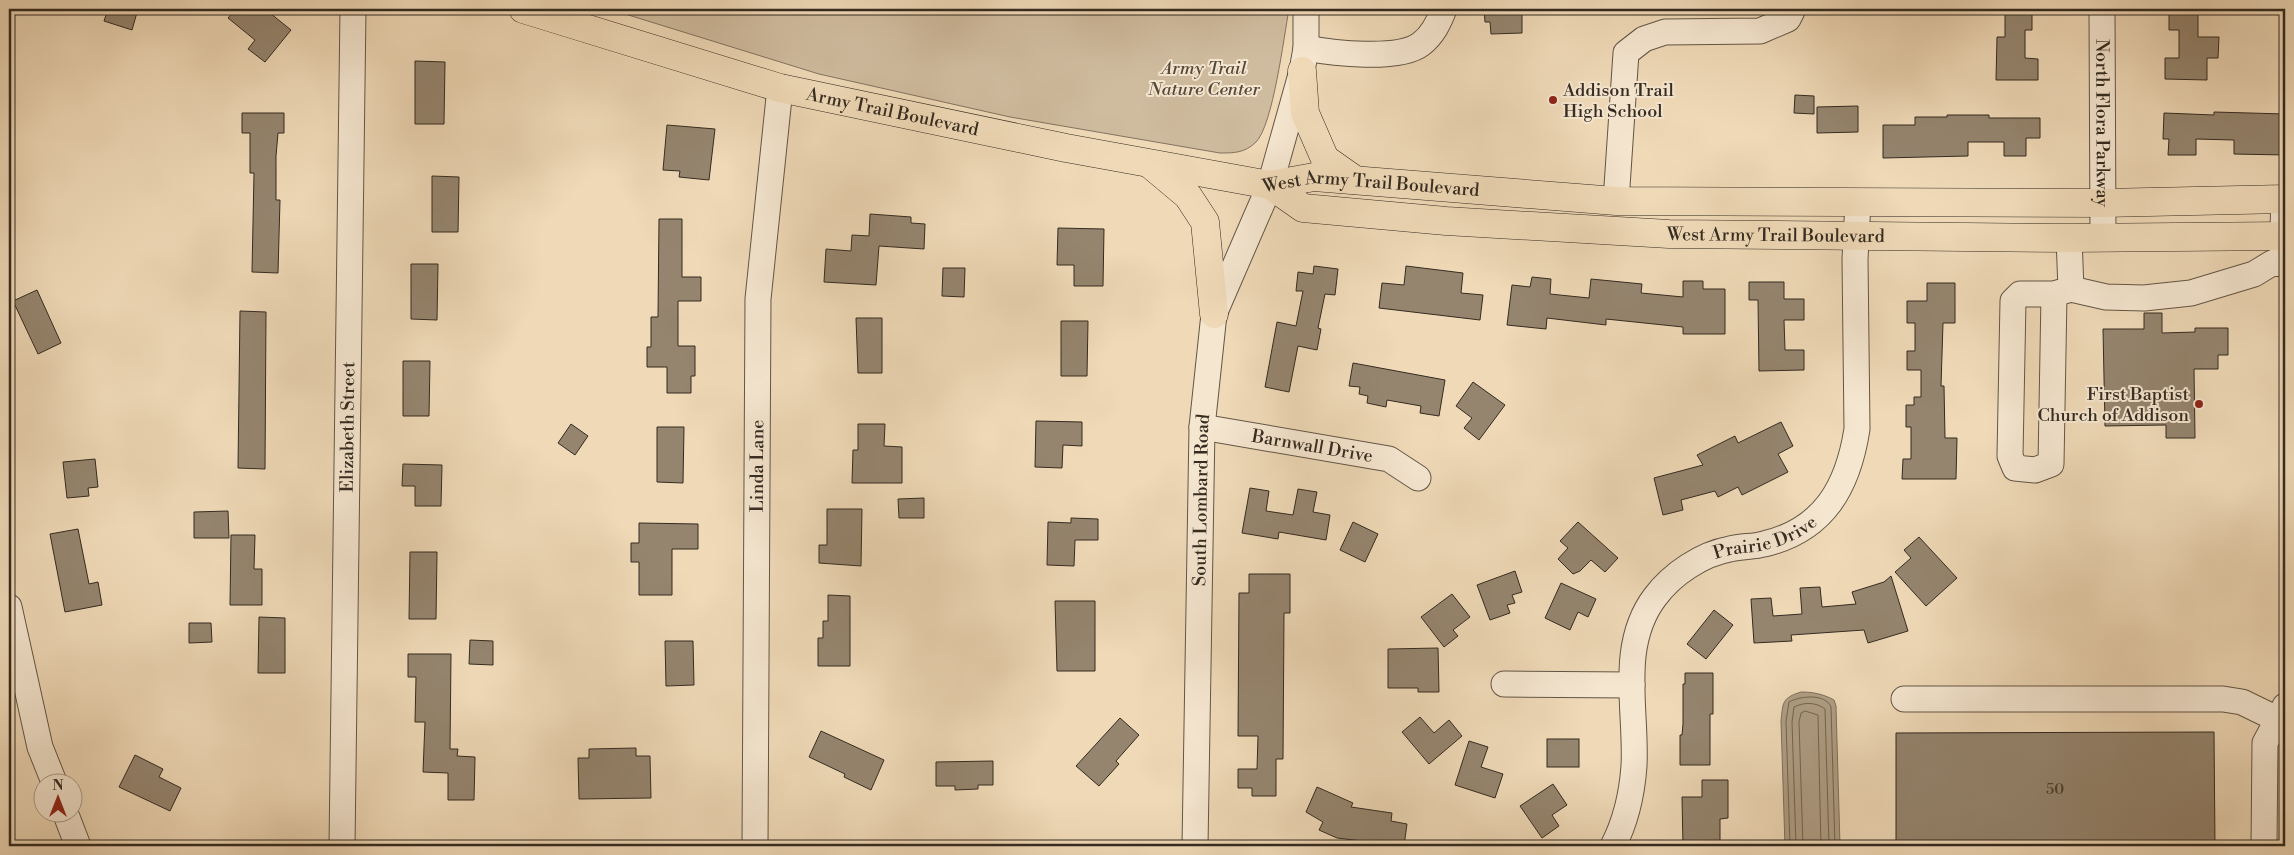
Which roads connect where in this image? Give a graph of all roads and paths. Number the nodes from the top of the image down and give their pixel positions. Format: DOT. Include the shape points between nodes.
graph roads {
  1 [pos="354,9"];
  2 [pos="523,9"];
  3 [pos="1306,9"];
  4 [pos="1444,9"];
  5 [pos="1793,9"];
  6 [pos="2102,9"];
  7 [pos="1304,59"];
  8 [pos="780,88"];
  9 [pos="1150,164"];
  10 [pos="1356,180"];
  11 [pos="1270,185"];
  12 [pos="2284,199"];
  13 [pos="1616,201"];
  14 [pos="1858,202"];
  15 [pos="2103,203"];
  16 [pos="1612,230"];
  17 [pos="2284,236"];
  18 [pos="1856,237"];
  19 [pos="2070,238"];
  20 [pos="2103,238"];
  21 [pos="2284,264"];
  22 [pos="2062,292"];
  23 [pos="1214,314"];
  24 [pos="1202,427"];
  25 [pos="1418,478"];
  26 [pos="9,607"];
  27 [pos="1504,684"];
  28 [pos="1632,685"];
  29 [pos="1904,699"];
  30 [pos="2282,713"];
  31 [pos="50,772"];
  32 [pos="2274,775"];
  33 [pos="2274,811"];
  34 [pos="69,822"];
  35 [pos="1195,836"];
  36 [pos="78,846"];
  37 [pos="342,846"];
  38 [pos="756,846"];
  39 [pos="1613,846"];
  40 [pos="2264,846"];
  1 -- 37 [label="street, Elizabeth Street"];
  2 -- 8 [label="main road, Army Trail Boulevard"];
  3 -- 7 [label="street, South Lombard Road"];
  4 -- 7 [label="street" via="1435,29 1420,45 1396,53 1342,54"];
  5 -- 13 [label="street" via="1788,19 1760,31 1665,32 1644,39 1626,53"];
  6 -- 15 [label="street, North Flora Parkway"];
  7 -- 10 [label="main road" via="1305,113 1325,159"];
  7 -- 11 [label="street, South Lombard Road"];
  8 -- 9 [label="main road, Army Trail Boulevard"];
  8 -- 38 [label="street, Linda Lane" via="758,299"];
  9 -- 11 [label="main road, Army Trail Boulevard"];
  9 -- 23 [label="main road" via="1188,196 1206,222"];
  10 -- 11 [label="main road, West Army Trail Boulevard" via="1314,177"];
  10 -- 13 [label="main road, West Army Trail Boulevard"];
  11 -- 16 [label="main road, West Army Trail Boulevard" via="1303,208 1464,222"];
  11 -- 23 [label="street, South Lombard Road"];
  12 -- 15 [label="main road, West Army Trail Boulevard"];
  12 -- 17 [label="street"];
  13 -- 14 [label="main road, West Army Trail Boulevard"];
  13 -- 16 [label="main road"];
  14 -- 15 [label="main road, West Army Trail Boulevard"];
  14 -- 18 [label="street, Prairie Drive"];
  15 -- 20 [label="street, North Flora Parkway"];
  16 -- 18 [label="main road, West Army Trail Boulevard"];
  17 -- 20 [label="main road, West Army Trail Boulevard"];
  17 -- 21 [label="street"];
  18 -- 19 [label="main road, West Army Trail Boulevard"];
  18 -- 28 [label="street, Prairie Drive" via="1857,430 1845,480 1827,508 1806,527 1763,545 1729,549 1707,556 1663,587 1640,622"];
  19 -- 20 [label="main road, West Army Trail Boulevard"];
  19 -- 22 [label="street"];
  21 -- 22 [label="street" via="2272,263 2254,274 2191,293 2144,298"];
  22 -- 22 [label="street" via="2051,464 2035,470 2016,468 2010,456 2014,301 2020,294"];
  23 -- 24 [label="street, South Lombard Road"];
  24 -- 25 [label="street, Barnwall Drive" via="1389,459"];
  24 -- 35 [label="street, South Lombard Road"];
  26 -- 31 [label="street" via="40,747"];
  27 -- 28 [label="street"];
  28 -- 39 [label="street, Prairie Drive" via="1634,766 1624,822"];
  29 -- 30 [label="street" via="2223,699"];
  30 -- 32 [label="street" via="2265,743"];
  32 -- 33 [label="street"];
  33 -- 40 [label="street"];
  34 -- 36 [label="street"];
}
